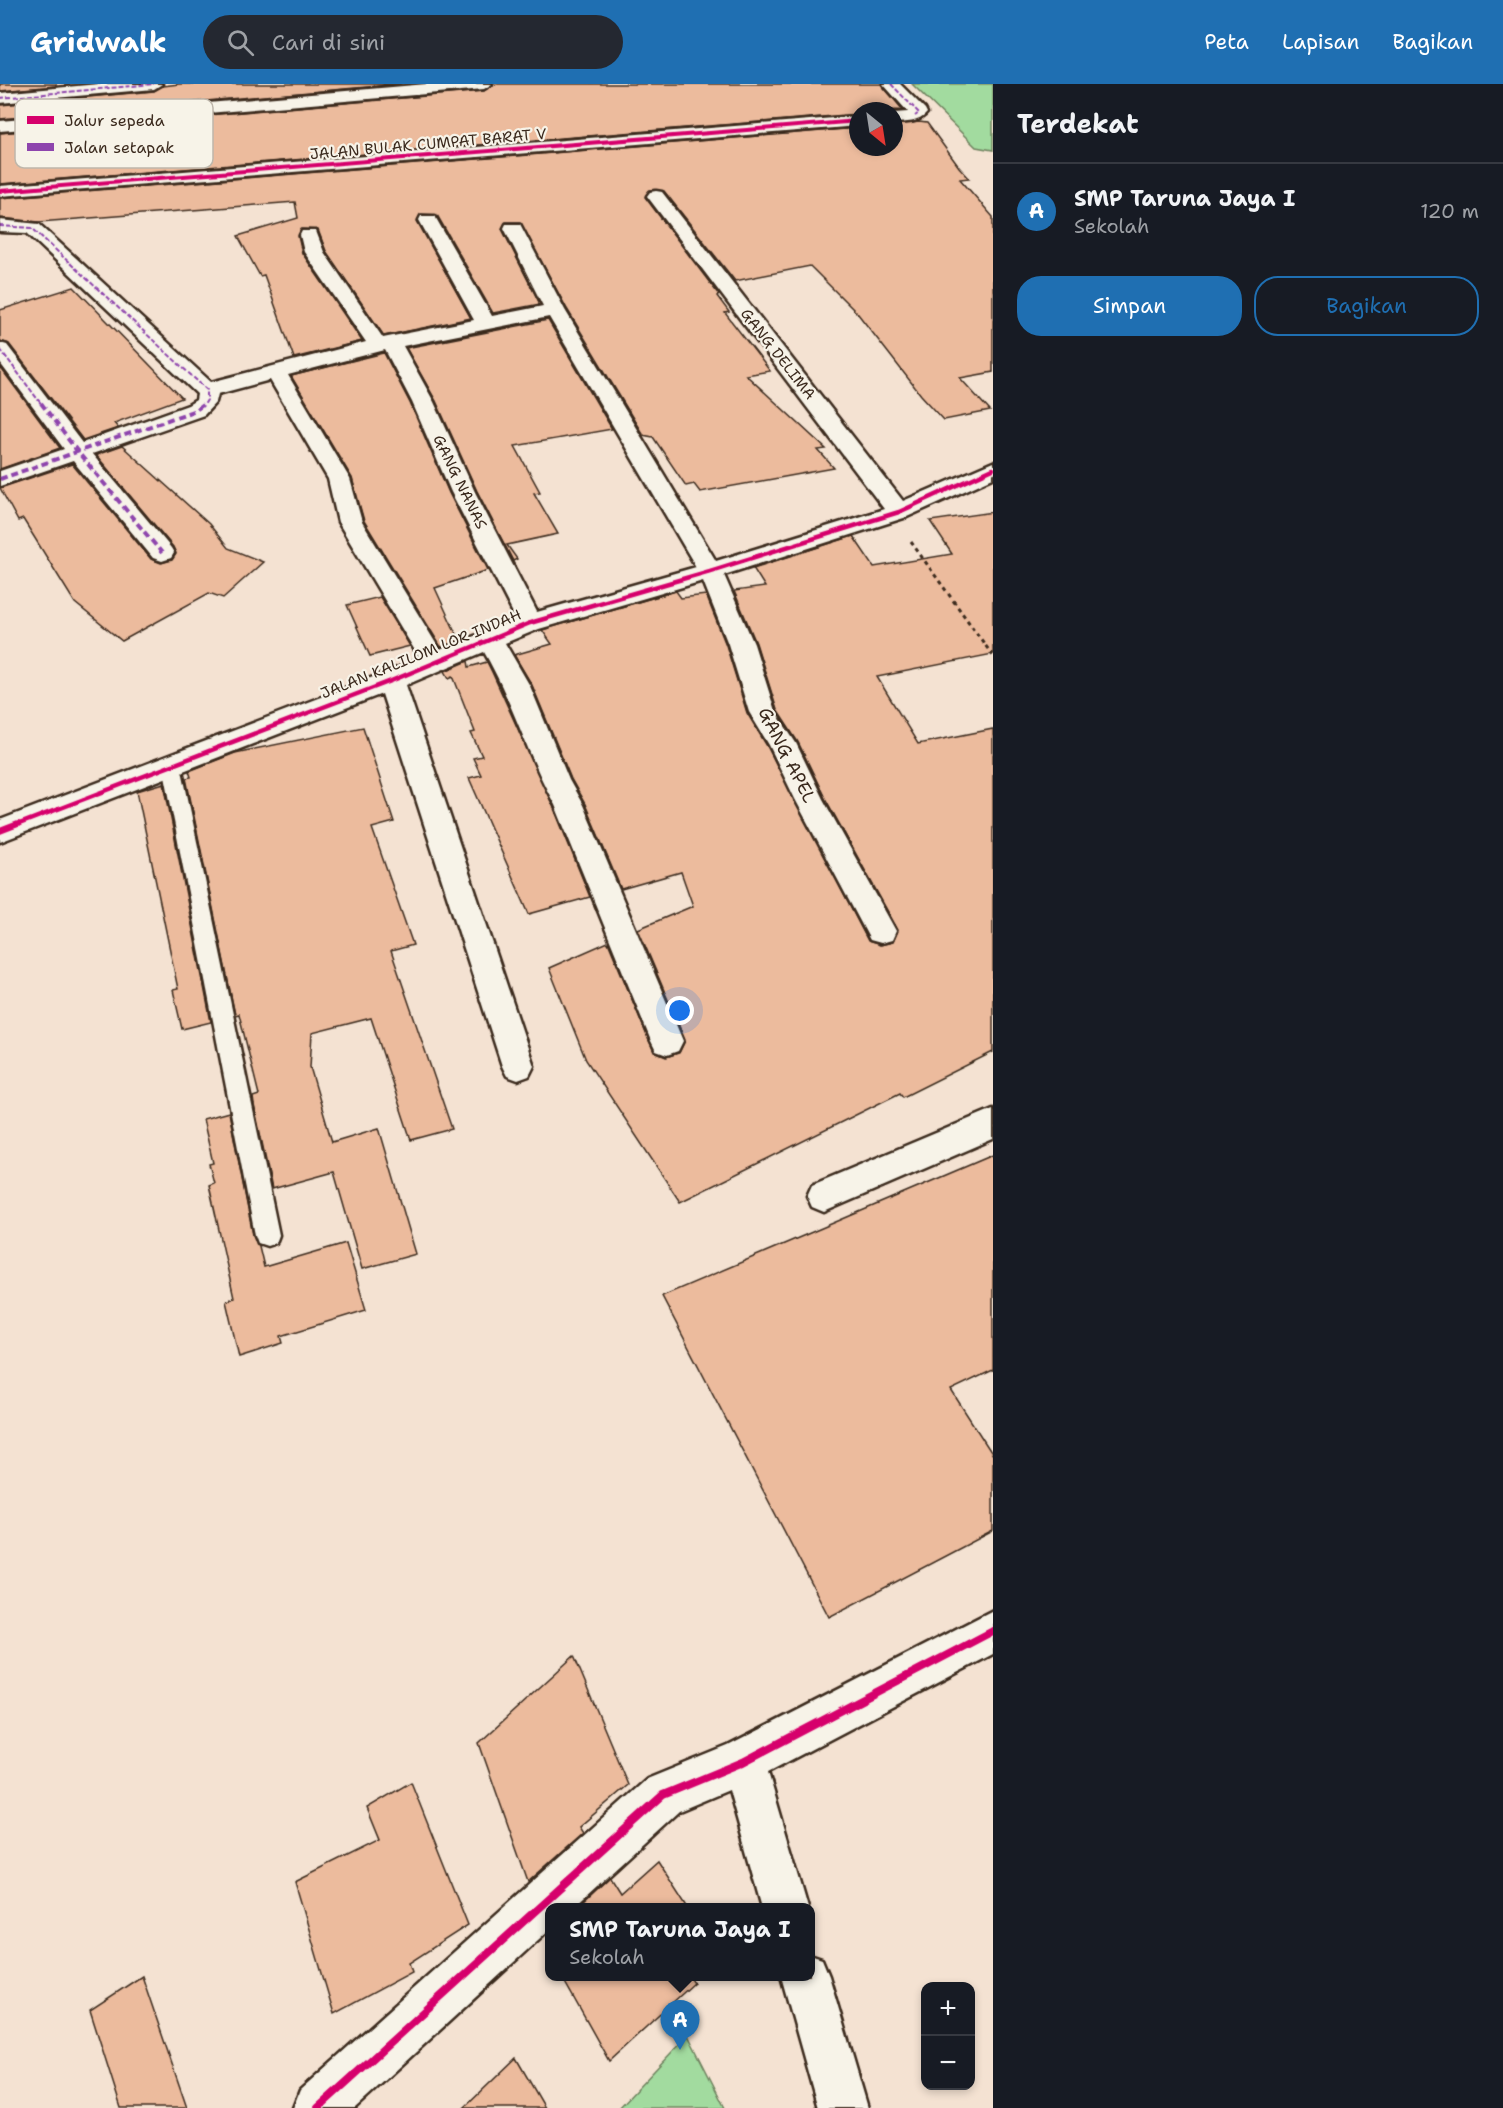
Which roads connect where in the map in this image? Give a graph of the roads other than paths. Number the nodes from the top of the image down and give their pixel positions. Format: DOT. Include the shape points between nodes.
graph roads {
  1 [pos="154,84"];
  2 [pos="484,84"];
  3 [pos="891,84"];
  4 [pos="0,98"];
  5 [pos="213,108"];
  6 [pos="903,117"];
  7 [pos="849,122"];
  8 [pos="15,125"];
  9 [pos="0,126"];
  10 [pos="0,191"];
  11 [pos="656,196"];
  12 [pos="428,220"];
  13 [pos="0,226"];
  14 [pos="513,228"];
  15 [pos="309,235"];
  16 [pos="555,310"];
  17 [pos="486,323"];
  18 [pos="384,343"];
  19 [pos="0,349"];
  20 [pos="276,372"];
  21 [pos="207,390"];
  22 [pos="77,451"];
  23 [pos="993,469"];
  24 [pos="0,479"];
  25 [pos="895,513"];
  26 [pos="162,553"];
  27 [pos="710,571"];
  28 [pos="530,623"];
  29 [pos="490,640"];
  30 [pos="435,663"];
  31 [pos="391,681"];
  32 [pos="172,765"];
  33 [pos="0,831"];
  34 [pos="881,931"];
  35 [pos="667,1041"];
  36 [pos="518,1066"];
  37 [pos="993,1124"];
  38 [pos="824,1196"];
  39 [pos="267,1235"];
  40 [pos="993,1631"];
  41 [pos="743,1762"];
  42 [pos="784,1903"];
  43 [pos="806,1981"];
  44 [pos="318,2108"];
  45 [pos="843,2108"];
  1 -- 4 [label="street"];
  2 -- 5 [label="street"];
  3 -- 6 [label="street" via="919,113"];
  7 -- 10 [label="street, JALAN BULAK CUMPAT BARAT V"];
  8 -- 9 [label="street"];
  11 -- 25 [label="street, GANG DELIMA"];
  12 -- 17 [label="street"];
  13 -- 21 [label="street" via="32,228"];
  14 -- 16 [label="street, GANG APEL"];
  15 -- 18 [label="street, GANG NANAS" via="314,252"];
  16 -- 17 [label="street"];
  16 -- 27 [label="street, GANG APEL"];
  17 -- 18 [label="street"];
  18 -- 20 [label="street"];
  18 -- 28 [label="street, GANG NANAS" via="423,402 463,492"];
  19 -- 22 [label="street"];
  20 -- 21 [label="street"];
  20 -- 30 [label="street" via="339,479 350,522"];
  21 -- 22 [label="street" via="205,405 196,410"];
  22 -- 24 [label="street"];
  22 -- 26 [label="street"];
  23 -- 25 [label="street, JALAN KALILOM LOR INDAH"];
  25 -- 27 [label="street, JALAN KALILOM LOR INDAH"];
  27 -- 28 [label="street, JALAN KALILOM LOR INDAH"];
  27 -- 34 [label="street, GANG APEL" via="762,712"];
  28 -- 29 [label="street, JALAN KALILOM LOR INDAH"];
  29 -- 30 [label="street, JALAN KALILOM LOR INDAH"];
  29 -- 35 [label="street" via="525,704"];
  30 -- 31 [label="street, JALAN KALILOM LOR INDAH"];
  31 -- 32 [label="street, JALAN KALILOM LOR INDAH"];
  31 -- 36 [label="street"];
  32 -- 33 [label="street, JALAN KALILOM LOR INDAH"];
  32 -- 39 [label="lane"];
  37 -- 38 [label="street"];
  40 -- 41 [label="street"];
  41 -- 42 [label="street"];
  41 -- 44 [label="street" via="663,1795"];
  43 -- 45 [label="street"];
}
